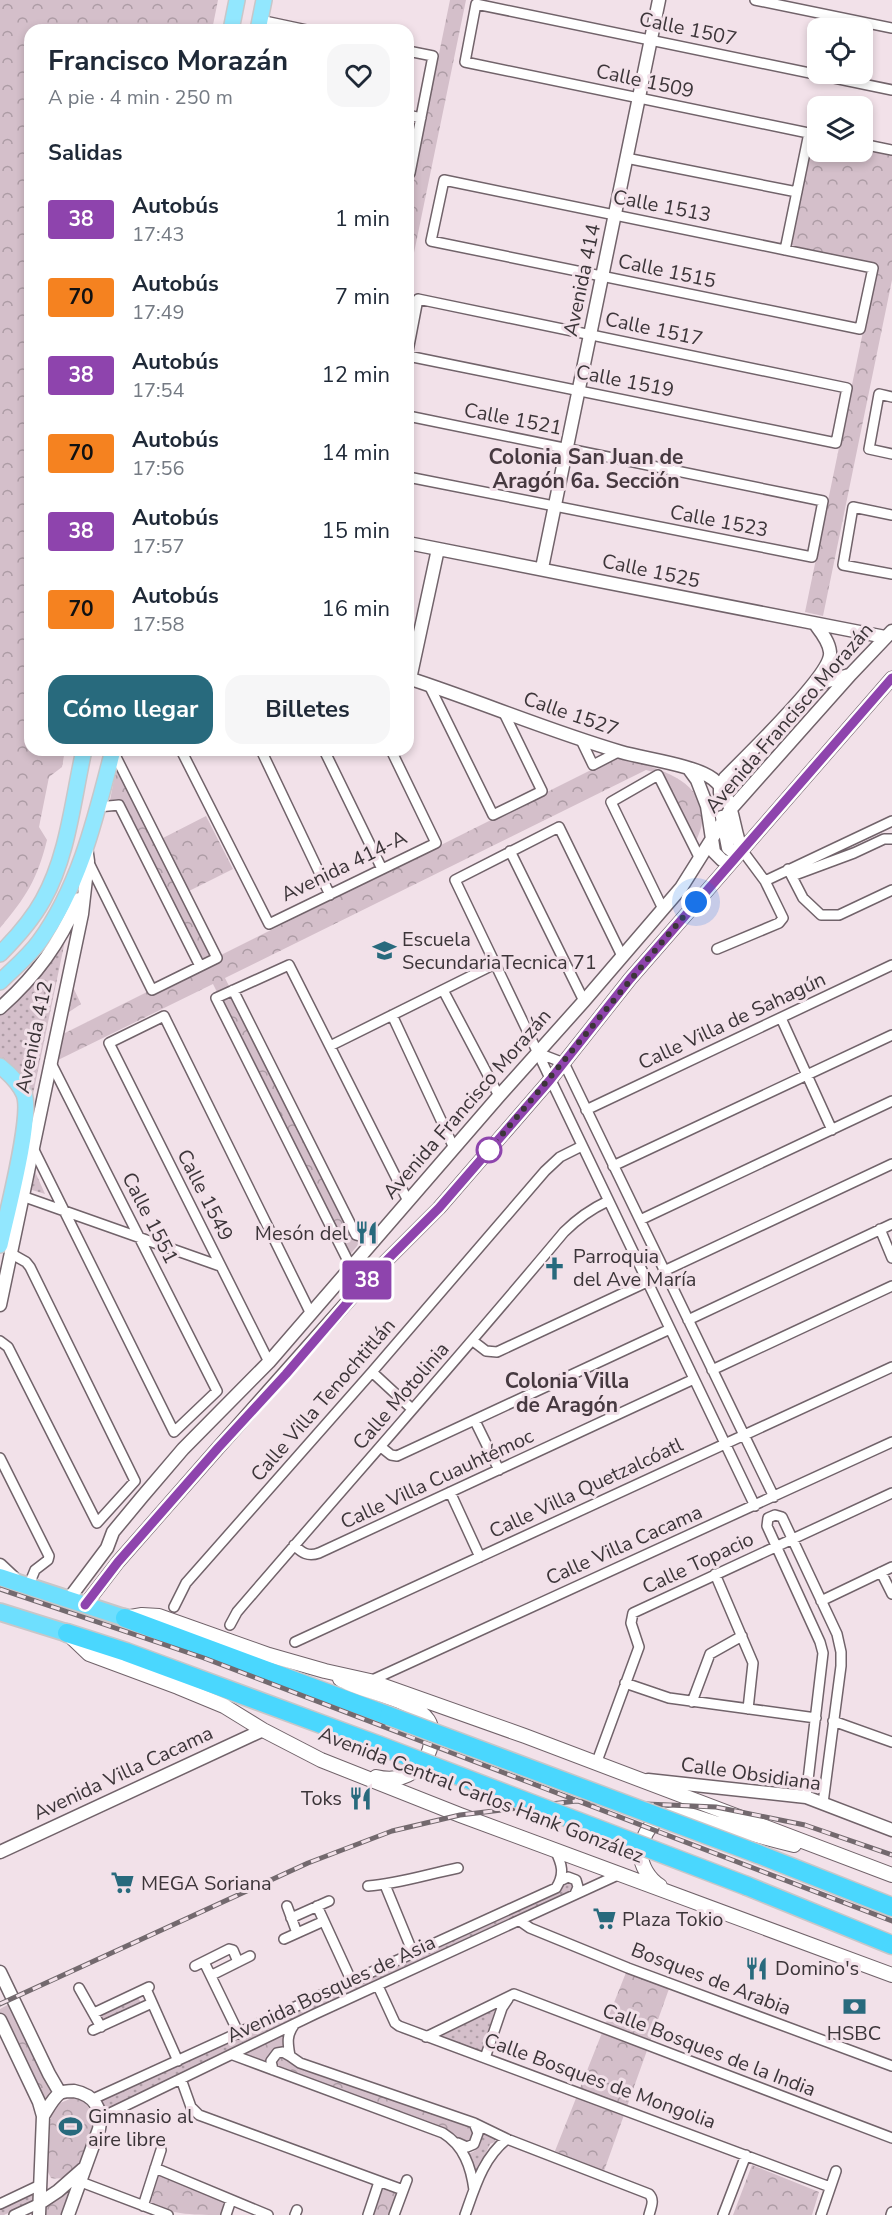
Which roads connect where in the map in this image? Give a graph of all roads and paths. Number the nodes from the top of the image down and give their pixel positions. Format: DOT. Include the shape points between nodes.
graph roads {
  1 [pos="237,0"];
  2 [pos="264,0"];
  3 [pos="659,0"];
  4 [pos="755,0"];
  5 [pos="232,24"];
  6 [pos="259,24"];
  7 [pos="892,28"];
  8 [pos="651,40"];
  9 [pos="414,52"];
  10 [pos="465,62"];
  11 [pos="892,90"];
  12 [pos="639,98"];
  13 [pos="414,116"];
  14 [pos="421,118"];
  15 [pos="807,133"];
  16 [pos="873,146"];
  17 [pos="414,150"];
  18 [pos="892,150"];
  19 [pos="807,156"];
  20 [pos="626,158"];
  21 [pos="797,192"];
  22 [pos="615,215"];
  23 [pos="431,241"];
  24 [pos="784,250"];
  25 [pos="602,276"];
  26 [pos="414,321"];
  27 [pos="860,329"];
  28 [pos="590,334"];
  29 [pos="414,354"];
  30 [pos="579,390"];
  31 [pos="892,397"];
  32 [pos="414,417"];
  33 [pos="836,443"];
  34 [pos="567,449"];
  35 [pos="892,454"];
  36 [pos="414,478"];
  37 [pos="555,506"];
  38 [pos="892,515"];
  39 [pos="414,544"];
  40 [pos="438,549"];
  41 [pos="812,557"];
  42 [pos="542,568"];
  43 [pos="892,574"];
  44 [pos="815,624"];
  45 [pos="889,634"];
  46 [pos="414,656"];
  47 [pos="851,674"];
  48 [pos="892,678"];
  49 [pos="414,680"];
  50 [pos="429,685"];
  51 [pos="814,685"];
  52 [pos="503,711"];
  53 [pos="580,738"];
  54 [pos="620,751"];
  55 [pos="83,756"];
  56 [pos="112,756"];
  57 [pos="116,756"];
  58 [pos="184,756"];
  59 [pos="264,756"];
  60 [pos="327,756"];
  61 [pos="395,756"];
  62 [pos="689,769"];
  63 [pos="720,787"];
  64 [pos="98,807"];
  65 [pos="726,815"];
  66 [pos="892,821"];
  67 [pos="711,837"];
  68 [pos="892,839"];
  69 [pos="163,851"];
  70 [pos="510,851"];
  71 [pos="87,854"];
  72 [pos="699,857"];
  73 [pos="739,857"];
  74 [pos="147,859"];
  75 [pos="382,869"];
  76 [pos="790,872"];
  77 [pos="765,881"];
  78 [pos="84,890"];
  79 [pos="892,890"];
  80 [pos="330,895"];
  81 [pos="663,909"];
  82 [pos="717,949"];
  83 [pos="0,954"];
  84 [pos="622,956"];
  85 [pos="495,964"];
  86 [pos="892,965"];
  87 [pos="200,966"];
  88 [pos="0,982"];
  89 [pos="233,990"];
  90 [pos="443,990"];
  91 [pos="584,1001"];
  92 [pos="0,1008"];
  93 [pos="392,1015"];
  94 [pos="781,1018"];
  95 [pos="892,1035"];
  96 [pos="330,1046"];
  97 [pos="538,1053"];
  98 [pos="50,1060"];
  99 [pos="564,1063"];
  100 [pos="0,1066"];
  101 [pos="806,1076"];
  102 [pos="550,1080"];
  103 [pos="499,1096"];
  104 [pos="892,1101"];
  105 [pos="586,1110"];
  106 [pos="832,1130"];
  107 [pos="582,1146"];
  108 [pos="32,1147"];
  109 [pos="454,1148"];
  110 [pos="892,1164"];
  111 [pos="614,1166"];
  112 [pos="22,1196"];
  113 [pos="408,1201"];
  114 [pos="608,1201"];
  115 [pos="341,1205"];
  116 [pos="64,1211"];
  117 [pos="325,1215"];
  118 [pos="640,1220"];
  119 [pos="892,1224"];
  120 [pos="880,1230"];
  121 [pos="140,1238"];
  122 [pos="375,1240"];
  123 [pos="651,1244"];
  124 [pos="5,1249"];
  125 [pos="633,1252"];
  126 [pos="892,1258"];
  127 [pos="220,1266"];
  128 [pos="351,1268"];
  129 [pos="664,1271"];
  130 [pos="366,1281"];
  131 [pos="647,1282"];
  132 [pos="892,1286"];
  133 [pos="0,1305"];
  134 [pos="311,1314"];
  135 [pos="688,1320"];
  136 [pos="670,1329"];
  137 [pos="0,1341"];
  138 [pos="473,1341"];
  139 [pos="702,1350"];
  140 [pos="684,1359"];
  141 [pos="268,1362"];
  142 [pos="892,1368"];
  143 [pos="712,1370"];
  144 [pos="372,1372"];
  145 [pos="694,1379"];
  146 [pos="412,1409"];
  147 [pos="475,1421"];
  148 [pos="744,1436"];
  149 [pos="892,1442"];
  150 [pos="725,1444"];
  151 [pos="381,1447"];
  152 [pos="0,1458"];
  153 [pos="499,1470"];
  154 [pos="450,1492"];
  155 [pos="892,1493"];
  156 [pos="774,1497"];
  157 [pos="755,1506"];
  158 [pos="792,1539"];
  159 [pos="294,1545"];
  160 [pos="776,1546"];
  161 [pos="107,1548"];
  162 [pos="480,1557"];
  163 [pos="118,1562"];
  164 [pos="0,1565"];
  165 [pos="892,1567"];
  166 [pos="881,1572"];
  167 [pos="715,1574"];
  168 [pos="0,1577"];
  169 [pos="26,1586"];
  170 [pos="892,1594"];
  171 [pos="68,1600"];
  172 [pos="821,1601"];
  173 [pos="85,1605"];
  174 [pos="174,1607"];
  175 [pos="1,1612"];
  176 [pos="125,1618"];
  177 [pos="230,1625"];
  178 [pos="67,1633"];
  179 [pos="837,1634"];
  180 [pos="742,1636"];
  181 [pos="295,1642"];
  182 [pos="820,1642"];
  183 [pos="325,1671"];
  184 [pos="370,1680"];
  185 [pos="625,1683"];
  186 [pos="692,1702"];
  187 [pos="748,1709"];
  188 [pos="816,1718"];
  189 [pos="833,1721"];
  190 [pos="263,1730"];
  191 [pos="892,1743"];
  192 [pos="596,1764"];
  193 [pos="353,1773"];
  194 [pos="636,1779"];
  195 [pos="806,1797"];
  196 [pos="823,1803"];
  197 [pos="892,1830"];
  198 [pos="823,1848"];
  199 [pos="555,1850"];
  200 [pos="0,1852"];
  201 [pos="458,1868"];
  202 [pos="620,1874"];
  203 [pos="892,1875"];
  204 [pos="562,1880"];
  205 [pos="385,1885"];
  206 [pos="368,1886"];
  207 [pos="672,1893"];
  208 [pos="575,1894"];
  209 [pos="329,1901"];
  210 [pos="286,1906"];
  211 [pos="317,1906"];
  212 [pos="892,1907"];
  213 [pos="291,1918"];
  214 [pos="324,1921"];
  215 [pos="520,1921"];
  216 [pos="297,1933"];
  217 [pos="284,1939"];
  218 [pos="892,1945"];
  219 [pos="413,1953"];
  220 [pos="250,1956"];
  221 [pos="238,1962"];
  222 [pos="0,1972"];
  223 [pos="212,1975"];
  224 [pos="892,1975"];
  225 [pos="352,1982"];
  226 [pos="378,1986"];
  227 [pos="79,1988"];
  228 [pos="514,1995"];
  229 [pos="152,2003"];
  230 [pos="94,2013"];
  231 [pos="0,2020"];
  232 [pos="294,2025"];
  233 [pos="239,2034"];
  234 [pos="426,2037"];
  235 [pos="234,2055"];
  236 [pos="290,2056"];
  237 [pos="485,2058"];
  238 [pos="178,2061"];
  239 [pos="892,2066"];
  240 [pos="273,2070"];
  241 [pos="181,2079"];
  242 [pos="60,2093"];
  243 [pos="93,2100"];
  244 [pos="43,2116"];
  245 [pos="102,2117"];
  246 [pos="474,2123"];
  247 [pos="892,2138"];
  248 [pos="507,2139"];
  249 [pos="458,2143"];
  250 [pos="161,2150"];
  251 [pos="746,2155"];
  252 [pos="86,2166"];
  253 [pos="155,2168"];
  254 [pos="41,2169"];
  255 [pos="836,2171"];
  256 [pos="407,2180"];
  257 [pos="81,2182"];
  258 [pos="379,2182"];
  259 [pos="40,2185"];
  260 [pos="63,2186"];
  261 [pos="830,2187"];
  262 [pos="403,2190"];
  263 [pos="474,2190"];
  264 [pos="231,2200"];
  265 [pos="0,2204"];
  266 [pos="143,2206"];
  267 [pos="39,2209"];
  268 [pos="14,2215"];
  269 [pos="68,2215"];
  270 [pos="168,2215"];
  271 [pos="226,2215"];
  272 [pos="268,2215"];
  273 [pos="368,2215"];
  274 [pos="394,2215"];
  275 [pos="465,2215"];
  276 [pos="649,2215"];
  277 [pos="723,2215"];
  278 [pos="821,2215"];
  1 -- 5 [label="main road"];
  2 -- 6 [label="main road"];
  3 -- 8 [label="street, Avenida 414"];
  4 -- 7 [label="street"];
  8 -- 10 [label="street, Calle 1507" via="476,4"];
  8 -- 11 [label="street, Calle 1507"];
  8 -- 12 [label="street, Avenida 414"];
  9 -- 14 [label="street" via="433,56"];
  10 -- 12 [label="street, Calle 1509"];
  12 -- 15 [label="street, Calle 1509"];
  12 -- 20 [label="street, Avenida 414"];
  13 -- 14 [label="street"];
  14 -- 17 [label="street"];
  16 -- 18 [label="street"];
  19 -- 21 [label="street"];
  20 -- 21 [label="street"];
  20 -- 22 [label="street, Avenida 414"];
  21 -- 24 [label="street"];
  22 -- 23 [label="street, Calle 1513" via="444,180"];
  22 -- 24 [label="street, Calle 1513"];
  22 -- 25 [label="street, Avenida 414"];
  23 -- 25 [label="street, Calle 1515"];
  24 -- 27 [label="street, Calle 1513" via="873,268"];
  25 -- 27 [label="street, Calle 1515"];
  25 -- 28 [label="street, Avenida 414"];
  26 -- 28 [label="street, Calle 1517" via="418,299"];
  28 -- 30 [label="street, Avenida 414"];
  28 -- 33 [label="street, Calle 1517" via="847,388"];
  29 -- 30 [label="street, Calle 1519"];
  30 -- 33 [label="street, Calle 1519"];
  30 -- 34 [label="street, Avenida 414"];
  31 -- 35 [label="street" via="879,394 869,449"];
  32 -- 34 [label="street, Calle 1521"];
  34 -- 37 [label="street, Avenida 414"];
  34 -- 41 [label="street, Calle 1521" via="823,501"];
  36 -- 37 [label="street, Calle 1523"];
  37 -- 41 [label="street, Calle 1523"];
  37 -- 42 [label="street, Avenida 414"];
  38 -- 43 [label="street" via="854,507 843,565"];
  39 -- 40 [label="street, Calle 1525"];
  40 -- 42 [label="street, Calle 1525"];
  40 -- 46 [label="street"];
  42 -- 44 [label="street, Calle 1525"];
  44 -- 45 [label="street, Calle 1525"];
  44 -- 51 [label="street" via="830,652 829,662"];
  45 -- 47 [label="street, Avenida Francisco Morazán"];
  47 -- 51 [label="street"];
  47 -- 65 [label="street, Avenida Francisco Morazán"];
  48 -- 73 [label="street"];
  49 -- 50 [label="street, Calle 1527"];
  50 -- 52 [label="street, Calle 1527"];
  50 -- 52 [label="street" via="493,815 542,791"];
  51 -- 63 [label="street"];
  52 -- 53 [label="street, Calle 1527"];
  53 -- 54 [label="street, Calle 1527"];
  53 -- 54 [label="street" via="593,765"];
  54 -- 62 [label="street, Calle 1527"];
  55 -- 83 [label="main road" via="53,880 17,937"];
  56 -- 64 [label="main road, Avenida 412"];
  57 -- 69 [label="street"];
  58 -- 80 [label="street, Avenida 414-A" via="268,924"];
  59 -- 80 [label="street"];
  60 -- 75 [label="street"];
  61 -- 75 [label="street, Avenida 414-A" via="436,843"];
  62 -- 63 [label="street, Calle 1527" via="709,777"];
  62 -- 67 [label="street" via="702,792"];
  63 -- 65 [label="street" via="726,796"];
  64 -- 71 [label="main road, Avenida 412"];
  64 -- 74 [label="street" via="119,804"];
  65 -- 67 [label="street, Avenida Francisco Morazán"];
  65 -- 73 [label="street" via="728,848"];
  66 -- 76 [label="street"];
  67 -- 72 [label="street, Avenida Francisco Morazán"];
  67 -- 73 [label="street" via="714,852 722,860"];
  68 -- 76 [label="street"];
  69 -- 74 [label="street"];
  69 -- 87 [label="street" via="217,958"];
  70 -- 84 [label="street" via="559,826"];
  70 -- 85 [label="street" via="455,880"];
  70 -- 91 [label="street"];
  71 -- 78 [label="street, Avenida 412"];
  71 -- 87 [label="street" via="152,990"];
  71 -- 88 [label="main road, Avenida 412" via="68,897 38,943"];
  72 -- 81 [label="street, Avenida Francisco Morazán"];
  72 -- 81 [label="street" via="658,775 611,802"];
  73 -- 77 [label="street"];
  73 -- 99 [label="street" via="630,979"];
  74 -- 87 [label="street"];
  75 -- 80 [label="street, Avenida 414-A"];
  76 -- 77 [label="street"];
  76 -- 79 [label="street" via="803,898 821,915 839,915"];
  77 -- 82 [label="street" via="783,915 782,921"];
  78 -- 92 [label="street" via="42,966"];
  78 -- 98 [label="street, Avenida 412"];
  81 -- 84 [label="street, Avenida Francisco Morazán"];
  84 -- 91 [label="street, Avenida Francisco Morazán"];
  85 -- 90 [label="street"];
  85 -- 97 [label="street"];
  86 -- 94 [label="street, Calle Villa de Sahagún"];
  89 -- 96 [label="street" via="289,964"];
  89 -- 115 [label="street"];
  89 -- 117 [label="street" via="216,998"];
  90 -- 93 [label="street"];
  90 -- 103 [label="street"];
  91 -- 97 [label="street, Avenida Francisco Morazán"];
  93 -- 96 [label="street"];
  93 -- 109 [label="street"];
  94 -- 101 [label="street"];
  94 -- 105 [label="street, Calle Villa de Sahagún"];
  95 -- 101 [label="street"];
  96 -- 113 [label="street"];
  97 -- 99 [label="street"];
  97 -- 102 [label="street"];
  97 -- 103 [label="street, Avenida Francisco Morazán"];
  98 -- 108 [label="street, Avenida 412"];
  98 -- 121 [label="street, Calle 1551"];
  99 -- 102 [label="street"];
  99 -- 105 [label="street"];
  100 -- 124 [label="main road" via="25,1095 27,1119"];
  101 -- 106 [label="street"];
  101 -- 111 [label="street"];
  102 -- 107 [label="street"];
  102 -- 130 [label="street" via="439,1208"];
  103 -- 109 [label="street, Avenida Francisco Morazán"];
  104 -- 106 [label="street"];
  105 -- 111 [label="street"];
  106 -- 118 [label="street"];
  107 -- 114 [label="street"];
  107 -- 144 [label="street, Calle Villa Tenochtitlán" via="560,1157 545,1171"];
  108 -- 112 [label="street, Avenida 412"];
  108 -- 116 [label="street"];
  109 -- 113 [label="street, Avenida Francisco Morazán"];
  110 -- 129 [label="street"];
  111 -- 118 [label="street"];
  112 -- 116 [label="street"];
  112 -- 124 [label="street, Avenida 412"];
  113 -- 122 [label="street, Avenida Francisco Morazán"];
  114 -- 125 [label="street"];
  114 -- 138 [label="street, Calle Motolinia" via="571,1225"];
  115 -- 117 [label="street"];
  115 -- 122 [label="street" via="356,1235"];
  116 -- 121 [label="street"];
  116 -- 121 [label="street, Calle 1551" via="174,1432 217,1391"];
  117 -- 128 [label="street"];
  118 -- 123 [label="street"];
  119 -- 120 [label="street"];
  120 -- 126 [label="street"];
  120 -- 135 [label="street"];
  121 -- 127 [label="street"];
  122 -- 128 [label="street, Avenida Francisco Morazán"];
  123 -- 125 [label="street"];
  123 -- 129 [label="street"];
  124 -- 133 [label="street, Avenida 412"];
  124 -- 137 [label="street" via="30,1267 135,1481 97,1523 8,1347"];
  125 -- 131 [label="street"];
  127 -- 134 [label="street, Calle 1549" via="109,1043 164,1016"];
  127 -- 141 [label="street, Calle 1549"];
  128 -- 130 [label="street"];
  128 -- 134 [label="street, Avenida Francisco Morazán"];
  129 -- 135 [label="street"];
  130 -- 163 [label="street"];
  131 -- 136 [label="street"];
  131 -- 138 [label="street" via="496,1352 486,1351"];
  132 -- 143 [label="street"];
  134 -- 141 [label="street, Avenida Francisco Morazán"];
  135 -- 139 [label="street"];
  136 -- 140 [label="street"];
  136 -- 147 [label="street"];
  138 -- 146 [label="street, Calle Motolinia"];
  139 -- 140 [label="street"];
  139 -- 143 [label="street"];
  140 -- 145 [label="street"];
  141 -- 161 [label="street, Avenida Francisco Morazán" via="169,1465 113,1532"];
  142 -- 148 [label="street, Calle Villa Quetzalcóatl"];
  143 -- 148 [label="street"];
  144 -- 146 [label="street"];
  144 -- 174 [label="street, Calle Villa Tenochtitlán" via="186,1583"];
  145 -- 150 [label="street"];
  145 -- 153 [label="street, Calle Villa Cuauhtémoc"];
  146 -- 151 [label="street, Calle Motolinia"];
  147 -- 151 [label="street" via="397,1456"];
  147 -- 153 [label="street"];
  148 -- 150 [label="street, Calle Villa Quetzalcóatl"];
  148 -- 156 [label="street"];
  149 -- 156 [label="street, Calle Villa Cacama"];
  150 -- 157 [label="street"];
  150 -- 162 [label="street, Calle Villa Quetzalcóatl"];
  151 -- 159 [label="street, Calle Motolinia"];
  152 -- 169 [label="street" via="49,1558 35,1570"];
  153 -- 154 [label="street, Calle Villa Cuauhtémoc"];
  154 -- 159 [label="street, Calle Villa Cuauhtémoc" via="314,1555 304,1554"];
  154 -- 162 [label="street"];
  155 -- 158 [label="street, Calle Topacio"];
  156 -- 157 [label="street, Calle Villa Cacama"];
  157 -- 184 [label="street, Calle Villa Cacama"];
  158 -- 160 [label="street, Calle Topacio"];
  158 -- 160 [label="street" via="782,1517 771,1516 767,1526"];
  158 -- 172 [label="street"];
  159 -- 177 [label="street, Calle Motolinia"];
  160 -- 167 [label="street, Calle Topacio"];
  160 -- 182 [label="street"];
  161 -- 163 [label="street"];
  161 -- 171 [label="street, Avenida Francisco Morazán"];
  162 -- 181 [label="street, Calle Villa Quetzalcóatl"];
  163 -- 173 [label="street"];
  164 -- 169 [label="street"];
  165 -- 166 [label="street"];
  166 -- 170 [label="street"];
  166 -- 172 [label="street"];
  167 -- 180 [label="street"];
  167 -- 185 [label="street, Calle Topacio" via="632,1615 639,1647"];
  168 -- 169 [label="highway, Avenida Central Carlos Hank González"];
  169 -- 171 [label="highway, Avenida Central Carlos Hank González"];
  171 -- 173 [label="highway, Avenida Central Carlos Hank González"];
  172 -- 179 [label="street"];
  173 -- 176 [label="highway, Avenida Central Carlos Hank González"];
  175 -- 178 [label="highway, Avenida Central Carlos Hank González"];
  176 -- 183 [label="main road, Avenida Central Carlos Hank González" via="159,1617"];
  176 -- 212 [label="highway, Avenida Central Carlos Hank González, bridge"];
  178 -- 190 [label="main road, Avenida Central Carlos Hank González" via="89,1654 178,1686"];
  178 -- 218 [label="highway, Avenida Central Carlos Hank González, bridge" via="378,1745"];
  179 -- 182 [label="street"];
  179 -- 189 [label="street" via="841,1666"];
  180 -- 186 [label="street" via="710,1654"];
  180 -- 187 [label="street" via="753,1663"];
  182 -- 188 [label="street" via="823,1653"];
  183 -- 184 [label="main road, Avenida Central Carlos Hank González"];
  183 -- 193 [label="main road" via="351,1686 408,1705 429,1721 431,1728 430,1751 413,1773 386,1779"];
  184 -- 192 [label="main road, Avenida Central Carlos Hank González"];
  185 -- 186 [label="street"];
  185 -- 192 [label="street, Calle Topacio"];
  186 -- 187 [label="street"];
  187 -- 188 [label="street"];
  188 -- 195 [label="street"];
  189 -- 191 [label="street"];
  189 -- 196 [label="street"];
  190 -- 193 [label="main road, Avenida Central Carlos Hank González"];
  190 -- 200 [label="street, Avenida Villa Cacama"];
  192 -- 194 [label="main road, Avenida Central Carlos Hank González"];
  193 -- 199 [label="main road, Avenida Central Carlos Hank González"];
  194 -- 195 [label="street, Calle Obsidiana"];
  194 -- 198 [label="main road, Avenida Central Carlos Hank González"];
  195 -- 196 [label="street, Calle Obsidiana"];
  196 -- 197 [label="street, Calle Obsidiana"];
  198 -- 203 [label="main road, Avenida Central Carlos Hank González"];
  198 -- 207 [label="main road" via="795,1845 684,1815 664,1816 647,1829 640,1857 656,1883"];
  199 -- 202 [label="main road, Avenida Central Carlos Hank González"];
  199 -- 204 [label="street" via="561,1862"];
  201 -- 205 [label="street"];
  202 -- 207 [label="main road, Avenida Central Carlos Hank González"];
  202 -- 208 [label="street, Avenida Bosques de Asia"];
  204 -- 208 [label="street" via="576,1880"];
  204 -- 219 [label="street, Avenida Bosques de Asia" via="556,1888"];
  205 -- 206 [label="street"];
  205 -- 219 [label="street"];
  207 -- 224 [label="main road, Avenida Central Carlos Hank González"];
  208 -- 215 [label="street, Avenida Bosques de Asia"];
  209 -- 211 [label="street"];
  210 -- 213 [label="street"];
  211 -- 213 [label="street"];
  211 -- 214 [label="street"];
  213 -- 216 [label="street"];
  214 -- 216 [label="street"];
  214 -- 225 [label="street"];
  215 -- 226 [label="street, Avenida Bosques de Asia"];
  215 -- 239 [label="street, Bosques de Arabia" via="628,1968"];
  216 -- 217 [label="street"];
  219 -- 225 [label="street, Avenida Bosques de Asia"];
  220 -- 221 [label="street"];
  221 -- 223 [label="street"];
  221 -- 223 [label="street" via="229,1949 199,1964"];
  222 -- 242 [label="street"];
  223 -- 233 [label="street"];
  225 -- 233 [label="street, Avenida Bosques de Asia"];
  226 -- 232 [label="street, Avenida Bosques de Asia"];
  226 -- 234 [label="street, Calle Bosques de Mongolia" via="396,2024"];
  227 -- 230 [label="street"];
  228 -- 234 [label="street"];
  228 -- 237 [label="street" via="502,2008"];
  228 -- 247 [label="street, Calle Bosques de la India"];
  229 -- 230 [label="street" via="149,1988"];
  229 -- 230 [label="street" via="97,2029"];
  229 -- 238 [label="street"];
  231 -- 244 [label="street"];
  232 -- 235 [label="street, Avenida Bosques de Asia"];
  232 -- 236 [label="street" via="287,2036"];
  233 -- 238 [label="street, Avenida Bosques de Asia"];
  234 -- 237 [label="street, Calle Bosques de Mongolia"];
  235 -- 240 [label="street"];
  235 -- 241 [label="street, Avenida Bosques de Asia"];
  236 -- 240 [label="street" via="277,2053 271,2061"];
  236 -- 246 [label="street" via="311,2067"];
  237 -- 251 [label="street, Calle Bosques de Mongolia"];
  238 -- 243 [label="street, Avenida Bosques de Asia"];
  240 -- 249 [label="street" via="444,2133"];
  241 -- 245 [label="street, Avenida Bosques de Asia"];
  241 -- 258 [label="street" via="191,2107 199,2115"];
  242 -- 243 [label="street" via="71,2091"];
  242 -- 244 [label="street"];
  243 -- 245 [label="street"];
  244 -- 254 [label="street"];
  245 -- 252 [label="street"];
  246 -- 248 [label="street"];
  246 -- 249 [label="street" via="478,2133 474,2144 467,2147"];
  248 -- 263 [label="street" via="491,2154"];
  248 -- 276 [label="street" via="648,2194 653,2203"];
  249 -- 263 [label="street" via="469,2166"];
  250 -- 253 [label="street"];
  251 -- 261 [label="street, Calle Bosques de Mongolia"];
  251 -- 277 [label="street"];
  252 -- 257 [label="street"];
  252 -- 260 [label="street"];
  253 -- 264 [label="street"];
  253 -- 266 [label="street"];
  254 -- 259 [label="street"];
  254 -- 260 [label="street" via="45,2180"];
  255 -- 261 [label="street"];
  256 -- 262 [label="street"];
  257 -- 266 [label="street"];
  257 -- 269 [label="street"];
  258 -- 262 [label="street"];
  258 -- 273 [label="street"];
  259 -- 265 [label="street"];
  259 -- 267 [label="street"];
  260 -- 267 [label="street"];
  261 -- 278 [label="street"];
  262 -- 274 [label="street"];
  263 -- 275 [label="street"];
  264 -- 271 [label="street"];
  264 -- 272 [label="street"];
  266 -- 270 [label="street"];
  267 -- 268 [label="street"];
}
